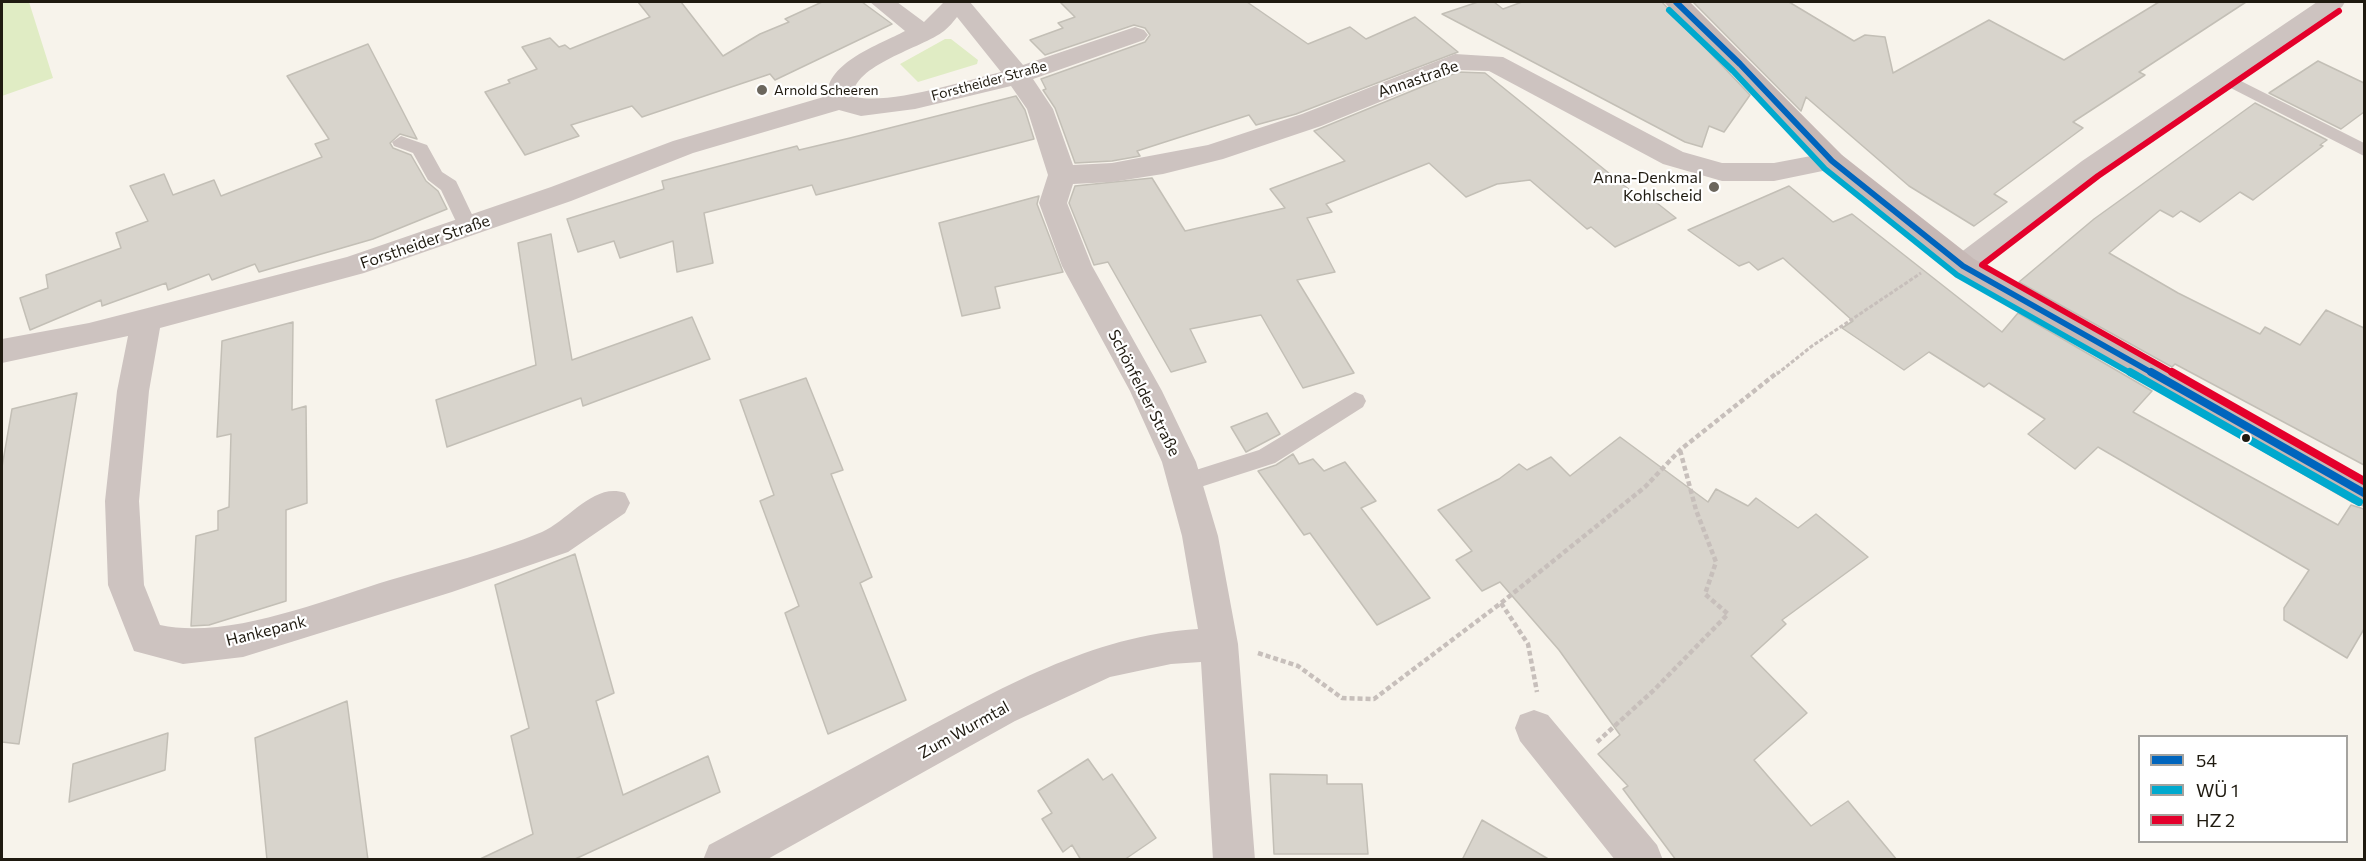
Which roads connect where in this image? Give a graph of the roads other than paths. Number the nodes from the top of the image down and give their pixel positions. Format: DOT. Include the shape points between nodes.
graph roads {
  1 [pos="882,2"];
  2 [pos="957,2"];
  3 [pos="1676,2"];
  4 [pos="2333,2"];
  5 [pos="922,33"];
  6 [pos="1135,35"];
  7 [pos="1018,76"];
  8 [pos="2223,78"];
  9 [pos="840,101"];
  10 [pos="401,142"];
  11 [pos="2364,150"];
  12 [pos="1832,161"];
  13 [pos="1062,175"];
  14 [pos="468,227"];
  15 [pos="1963,266"];
  16 [pos="146,321"];
  17 [pos="2,351"];
  18 [pos="1355,401"];
  19 [pos="1185,483"];
  20 [pos="2364,492"];
  21 [pos="614,503"];
  22 [pos="1219,644"];
  23 [pos="1536,712"];
  24 [pos="724,860"];
  25 [pos="1234,860"];
  26 [pos="1642,860"];
  1 -- 5 [label="street"];
  2 -- 5 [label="street" via="935,26"];
  2 -- 7 [label="street"];
  3 -- 12 [label="street"];
  4 -- 8 [label="street"];
  5 -- 9 [label="street" via="869,60 847,77 840,86"];
  6 -- 7 [label="street, Forstheider Straße"];
  7 -- 9 [label="street, Forstheider Straße" via="885,106 861,108"];
  7 -- 13 [label="street" via="1040,109"];
  8 -- 11 [label="lane"];
  8 -- 15 [label="street" via="2092,167"];
  9 -- 14 [label="street, Forstheider Straße" via="683,147"];
  10 -- 14 [label="lane" via="420,149 435,176 449,186"];
  12 -- 13 [label="street, Annastraße" via="1774,172 1722,172 1673,158 1494,63 1455,62 1228,150 1112,174"];
  12 -- 15 [label="street"];
  13 -- 19 [label="street, Schönfelder Straße" via="1053,203 1077,266 1146,391"];
  14 -- 16 [label="street, Forstheider Straße" via="352,266"];
  15 -- 20 [label="street"];
  16 -- 17 [label="street, Forstheider Straße"];
  16 -- 21 [label="street, Hankepank" via="133,391 122,501 126,585 147,639 183,647 243,640 338,613 556,542"];
  18 -- 19 [label="lane" via="1267,457"];
  19 -- 22 [label="street, Schönfelder Straße" via="1200,536"];
  22 -- 24 [label="street, Zum Wurmtal" via="1170,647 1105,661 1001,708"];
  22 -- 25 [label="street, Schönfelder Straße"];
  23 -- 26 [label="street" via="1577,782"];
}
